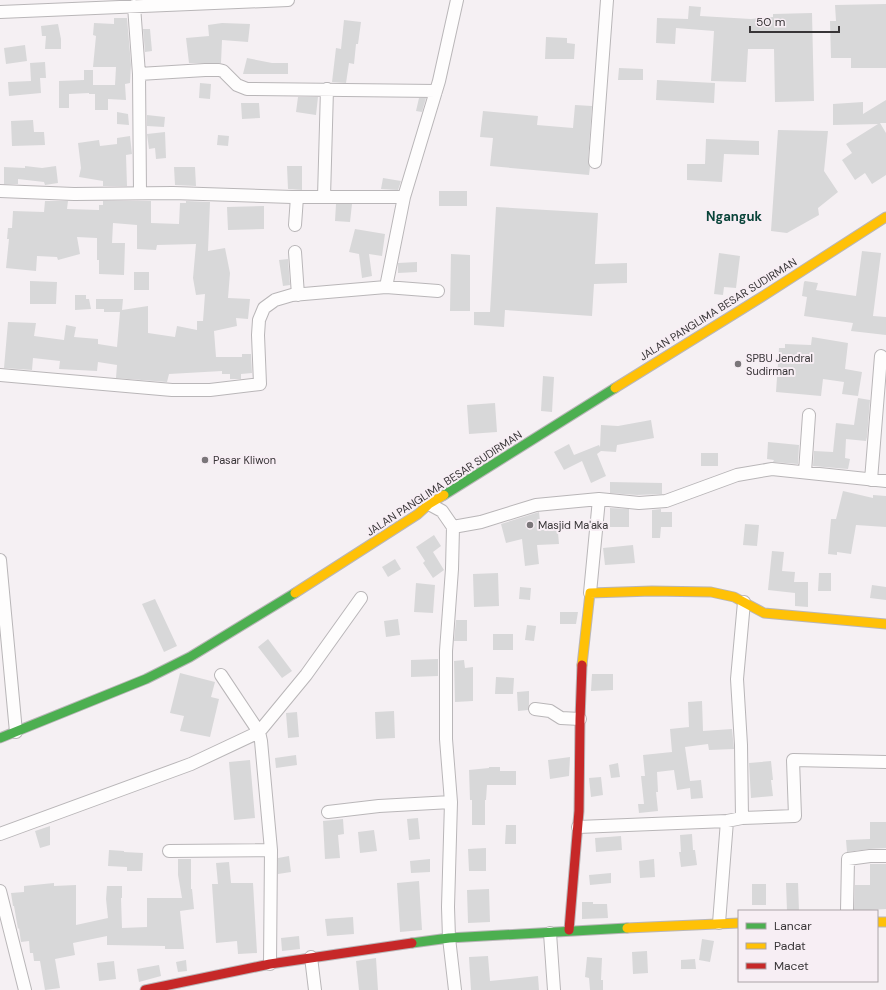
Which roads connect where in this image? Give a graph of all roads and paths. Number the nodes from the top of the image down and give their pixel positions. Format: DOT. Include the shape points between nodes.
graph roads {
  1 [pos="288,0"];
  2 [pos="458,0"];
  3 [pos="607,0"];
  4 [pos="134,6"];
  5 [pos="0,12"];
  6 [pos="139,74"];
  7 [pos="327,89"];
  8 [pos="436,90"];
  9 [pos="595,162"];
  10 [pos="0,190"];
  11 [pos="140,193"];
  12 [pos="297,197"];
  13 [pos="324,197"];
  14 [pos="404,197"];
  15 [pos="886,217"];
  16 [pos="295,225"];
  17 [pos="295,252"];
  18 [pos="386,287"];
  19 [pos="438,291"];
  20 [pos="298,295"];
  21 [pos="881,356"];
  22 [pos="0,375"];
  23 [pos="809,415"];
  24 [pos="805,472"];
  25 [pos="871,480"];
  26 [pos="886,481"];
  27 [pos="599,500"];
  28 [pos="429,504"];
  29 [pos="453,527"];
  30 [pos="0,560"];
  31 [pos="590,593"];
  32 [pos="361,598"];
  33 [pos="744,602"];
  34 [pos="886,624"];
  35 [pos="221,675"];
  36 [pos="535,709"];
  37 [pos="580,719"];
  38 [pos="16,732"];
  39 [pos="259,732"];
  40 [pos="0,738"];
  41 [pos="886,762"];
  42 [pos="451,802"];
  43 [pos="328,812"];
  44 [pos="742,818"];
  45 [pos="728,821"];
  46 [pos="578,827"];
  47 [pos="0,834"];
  48 [pos="271,850"];
  49 [pos="170,851"];
  50 [pos="886,856"];
  51 [pos="0,891"];
  52 [pos="847,910"];
  53 [pos="738,922"];
  54 [pos="719,923"];
  55 [pos="569,930"];
  56 [pos="550,933"];
  57 [pos="450,938"];
  58 [pos="311,957"];
  59 [pos="270,964"];
  60 [pos="25,990"];
  61 [pos="145,990"];
  62 [pos="315,990"];
  63 [pos="455,990"];
  64 [pos="554,990"];
  1 -- 4 [label="street"];
  2 -- 8 [label="street"];
  3 -- 9 [label="street"];
  4 -- 5 [label="street"];
  4 -- 6 [label="street"];
  6 -- 7 [label="street" via="214,70 223,71 237,85 247,89"];
  6 -- 11 [label="street"];
  7 -- 8 [label="street"];
  7 -- 13 [label="street"];
  8 -- 14 [label="street"];
  10 -- 11 [label="street" via="74,194"];
  11 -- 12 [label="street"];
  12 -- 13 [label="street"];
  12 -- 16 [label="street"];
  13 -- 14 [label="street"];
  14 -- 18 [label="street"];
  15 -- 28 [label="street, JALAN PANGLIMA BESAR SUDIRMAN"];
  17 -- 20 [label="street"];
  18 -- 19 [label="street"];
  18 -- 20 [label="street"];
  20 -- 22 [label="street" via="275,300 264,308 259,320 258,335 260,384 210,390 172,390"];
  21 -- 25 [label="street"];
  23 -- 24 [label="street"];
  24 -- 25 [label="street"];
  24 -- 27 [label="street" via="772,469 737,475 666,501 638,503"];
  25 -- 26 [label="street"];
  27 -- 29 [label="street" via="536,505 481,522"];
  27 -- 31 [label="street"];
  28 -- 29 [label="street" via="442,511"];
  28 -- 38 [label="street, JALAN PANGLIMA BESAR SUDIRMAN" via="418,514 288,598 190,657 146,679"];
  29 -- 42 [label="street" via="446,659 446,738"];
  30 -- 38 [label="street"];
  31 -- 33 [label="street" via="704,592 734,597"];
  31 -- 37 [label="street" via="583,650"];
  32 -- 39 [label="street" via="306,675"];
  33 -- 34 [label="street" via="764,613"];
  33 -- 44 [label="street" via="737,679 742,753"];
  35 -- 39 [label="street"];
  36 -- 37 [label="street" via="550,711 562,718"];
  37 -- 46 [label="street"];
  38 -- 40 [label="street, JALAN PANGLIMA BESAR SUDIRMAN"];
  39 -- 47 [label="street" via="191,764"];
  39 -- 48 [label="street"];
  41 -- 44 [label="street" via="793,760 795,816"];
  42 -- 43 [label="street"];
  42 -- 57 [label="street" via="448,907"];
  44 -- 45 [label="street"];
  45 -- 46 [label="street"];
  45 -- 54 [label="street"];
  46 -- 55 [label="street"];
  48 -- 49 [label="street"];
  48 -- 59 [label="street"];
  50 -- 52 [label="street" via="848,859"];
  51 -- 60 [label="street"];
  53 -- 54 [label="street"];
  54 -- 55 [label="street"];
  55 -- 56 [label="street"];
  56 -- 57 [label="street"];
  56 -- 64 [label="street"];
  57 -- 58 [label="street"];
  57 -- 63 [label="street"];
  58 -- 59 [label="street"];
  58 -- 62 [label="street"];
  59 -- 61 [label="street"];
}
